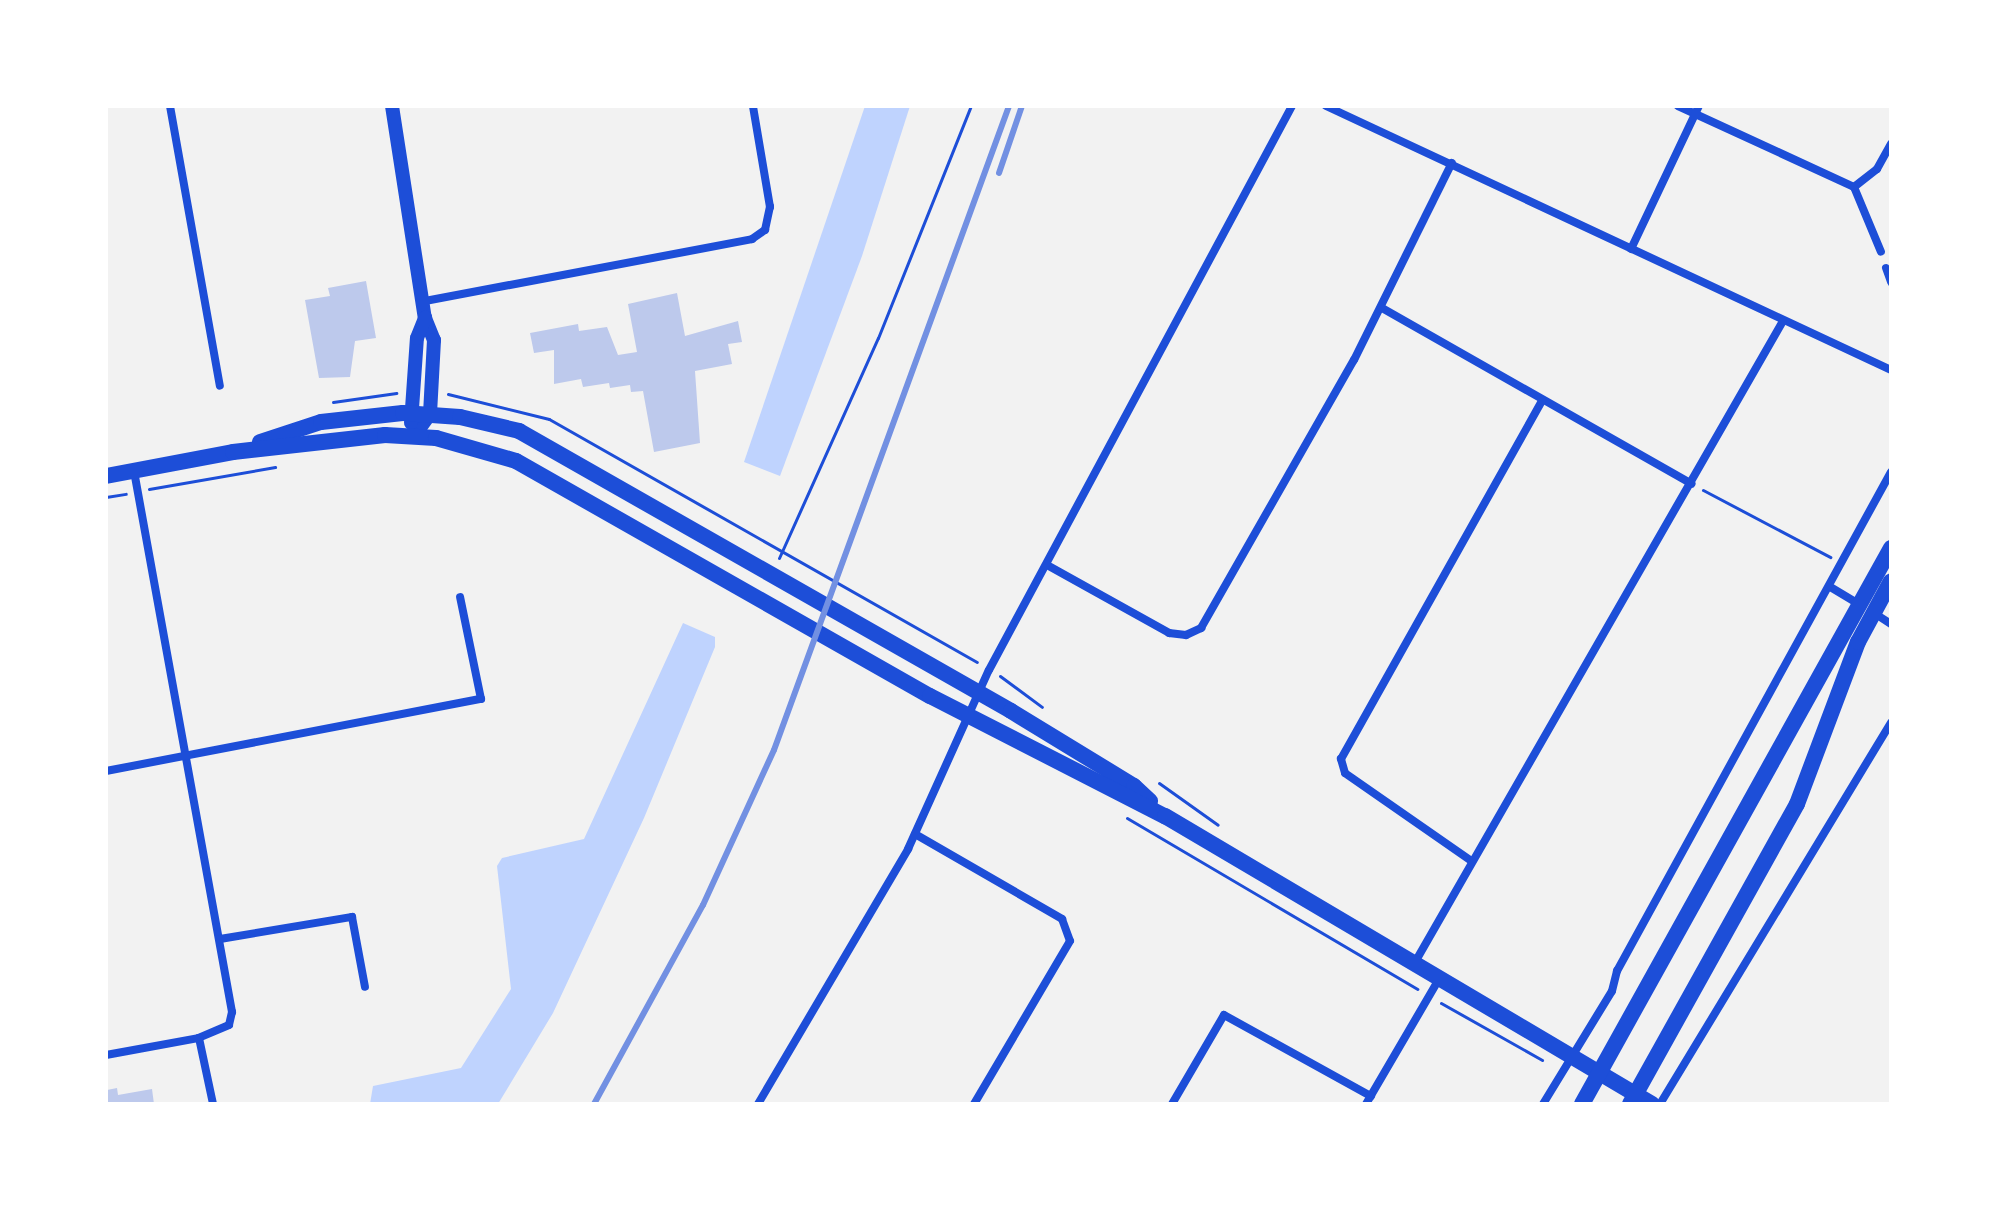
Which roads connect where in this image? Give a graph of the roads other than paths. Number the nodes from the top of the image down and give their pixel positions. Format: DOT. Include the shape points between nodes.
graph roads {
  1 [pos="170,106"];
  2 [pos="392,106"];
  3 [pos="753,106"];
  4 [pos="1292,106"];
  5 [pos="1326,106"];
  6 [pos="1678,106"];
  7 [pos="1697,110"];
  8 [pos="1891,144"];
  9 [pos="1452,163"];
  10 [pos="1854,187"];
  11 [pos="1631,249"];
  12 [pos="1881,252"];
  13 [pos="1886,268"];
  14 [pos="1891,282"];
  15 [pos="425,301"];
  16 [pos="1382,308"];
  17 [pos="425,318"];
  18 [pos="1783,321"];
  19 [pos="1891,370"];
  20 [pos="220,386"];
  21 [pos="1542,401"];
  22 [pos="408,413"];
  23 [pos="430,414"];
  24 [pos="415,435"];
  25 [pos="233,452"];
  26 [pos="134,471"];
  27 [pos="1891,472"];
  28 [pos="106,476"];
  29 [pos="1692,484"];
  30 [pos="1891,548"];
  31 [pos="1047,565"];
  32 [pos="1891,581"];
  33 [pos="1832,588"];
  34 [pos="460,597"];
  35 [pos="1867,609"];
  36 [pos="1891,624"];
  37 [pos="980,693"];
  38 [pos="970,715"];
  39 [pos="1891,723"];
  40 [pos="186,759"];
  41 [pos="106,771"];
  42 [pos="1165,816"];
  43 [pos="915,834"];
  44 [pos="1470,860"];
  45 [pos="220,939"];
  46 [pos="1414,965"];
  47 [pos="1439,979"];
  48 [pos="365,987"];
  49 [pos="199,1038"];
  50 [pos="106,1055"];
  51 [pos="1569,1061"];
  52 [pos="1599,1073"];
  53 [pos="1632,1099"];
  54 [pos="1368,1100"];
  55 [pos="213,1104"];
  56 [pos="758,1104"];
  57 [pos="974,1104"];
  58 [pos="1172,1104"];
  59 [pos="1543,1104"];
  60 [pos="1582,1104"];
  61 [pos="1620,1104"];
  62 [pos="1652,1104"];
  63 [pos="1660,1104"];
  1 -- 20 [label="street"];
  2 -- 15 [label="street"];
  3 -- 15 [label="street" via="770,207 765,230 752,239"];
  4 -- 31 [label="street"];
  5 -- 9 [label="street"];
  6 -- 7 [label="street"];
  7 -- 10 [label="street"];
  7 -- 11 [label="street"];
  8 -- 10 [label="street" via="1877,169"];
  9 -- 11 [label="street"];
  9 -- 16 [label="street"];
  10 -- 12 [label="street"];
  11 -- 18 [label="street"];
  13 -- 14 [label="street"];
  15 -- 17 [label="street"];
  16 -- 21 [label="street"];
  16 -- 31 [label="street" via="1201,628 1186,635 1169,633"];
  17 -- 22 [label="street" via="417,338"];
  17 -- 23 [label="street" via="434,340"];
  18 -- 19 [label="street"];
  18 -- 29 [label="street"];
  21 -- 29 [label="street"];
  21 -- 44 [label="street" via="1341,759 1345,773"];
  22 -- 23 [label="main road"];
  22 -- 24 [label="street"];
  22 -- 25 [label="main road" via="321,422"];
  23 -- 24 [label="street"];
  23 -- 37 [label="main road" via="489,423 549,444"];
  24 -- 25 [label="main road"];
  24 -- 38 [label="main road" via="490,452 535,470"];
  25 -- 26 [label="main road"];
  26 -- 28 [label="main road"];
  26 -- 40 [label="street"];
  27 -- 33 [label="street"];
  29 -- 44 [label="street"];
  30 -- 35 [label="main road"];
  31 -- 37 [label="street"];
  32 -- 35 [label="main road"];
  33 -- 35 [label="street"];
  33 -- 51 [label="street"];
  34 -- 40 [label="street" via="481,699 266,736"];
  35 -- 36 [label="street"];
  35 -- 52 [label="main road"];
  35 -- 53 [label="main road" via="1797,804"];
  37 -- 38 [label="street"];
  37 -- 42 [label="main road" via="1134,786"];
  38 -- 42 [label="main road"];
  38 -- 43 [label="street"];
  39 -- 63 [label="street"];
  40 -- 41 [label="street"];
  40 -- 45 [label="street"];
  42 -- 46 [label="main road"];
  43 -- 56 [label="street"];
  43 -- 57 [label="street" via="1062,919 1070,941"];
  44 -- 46 [label="street"];
  45 -- 48 [label="street" via="352,917"];
  45 -- 49 [label="street" via="232,1012 229,1025"];
  46 -- 47 [label="main road"];
  47 -- 51 [label="main road"];
  47 -- 54 [label="street"];
  49 -- 50 [label="street"];
  49 -- 55 [label="street"];
  51 -- 52 [label="main road"];
  51 -- 59 [label="street"];
  52 -- 53 [label="main road"];
  52 -- 60 [label="main road"];
  52 -- 61 [label="main road"];
  53 -- 62 [label="main road"];
  54 -- 58 [label="street" via="1224,1015"];
}
